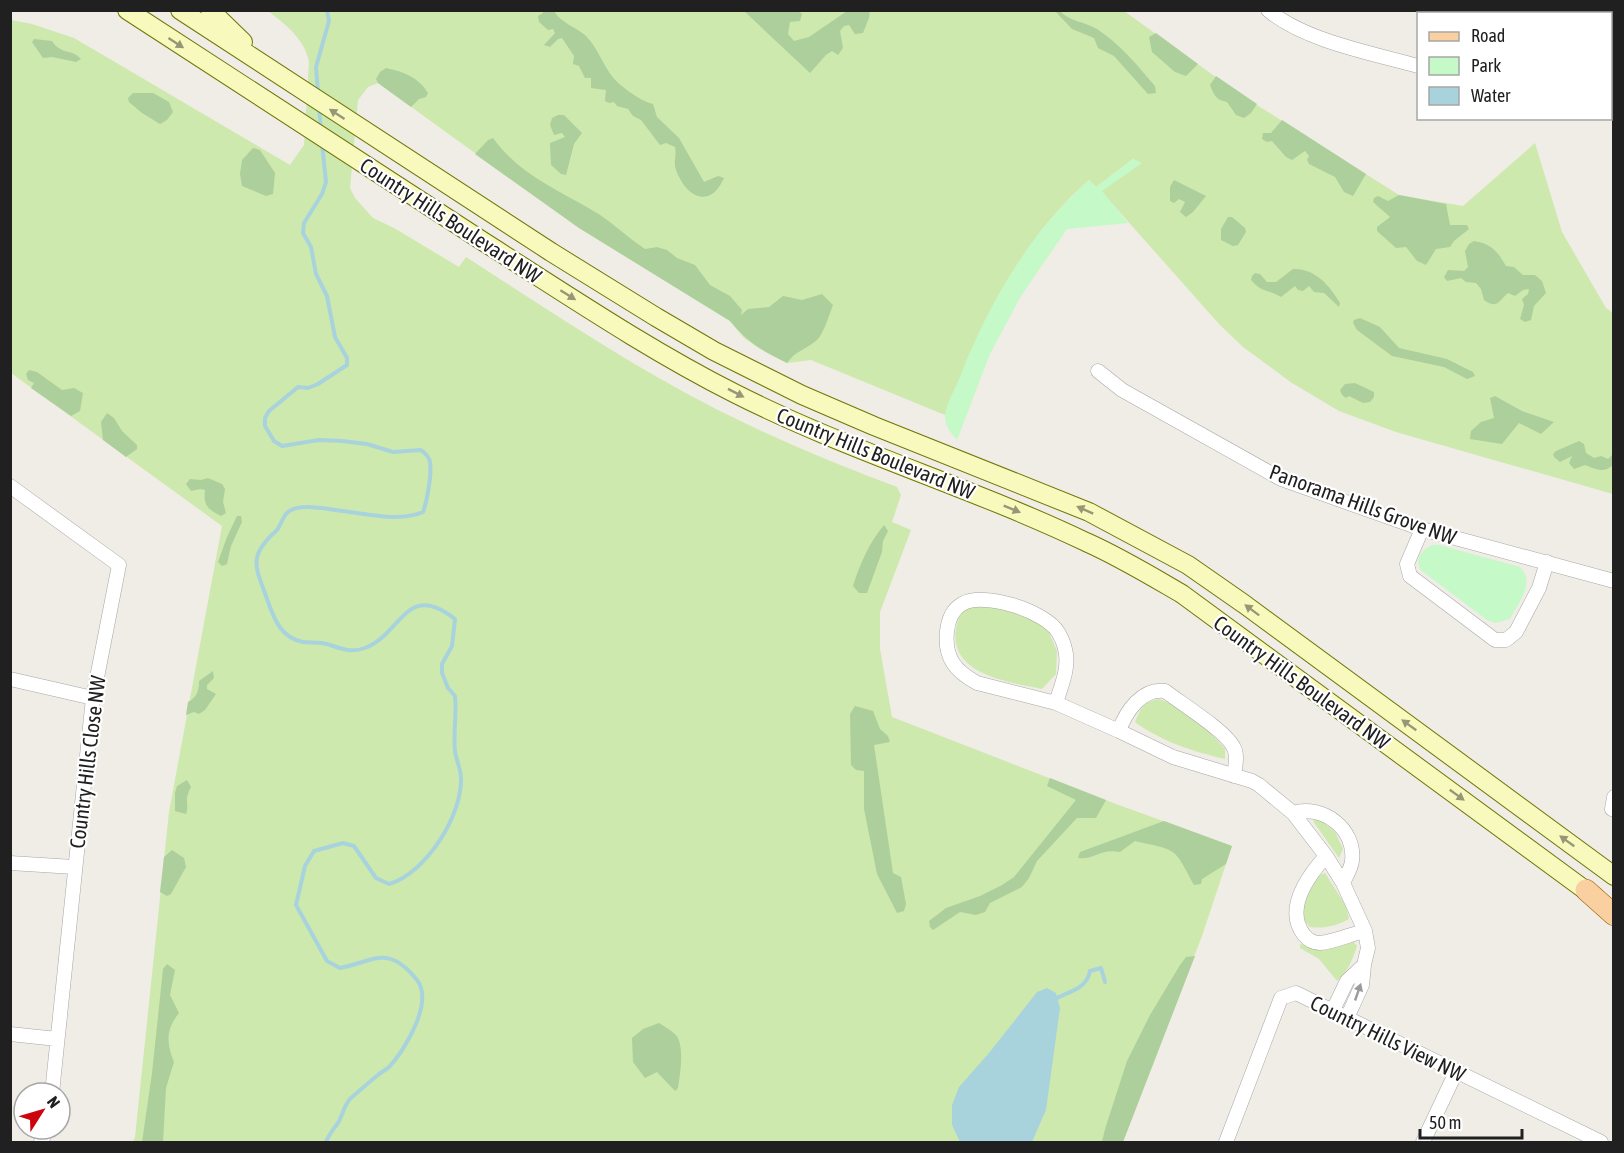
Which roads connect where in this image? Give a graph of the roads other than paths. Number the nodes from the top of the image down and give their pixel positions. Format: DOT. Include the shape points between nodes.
graph roads {
  1 [pos="127,10"];
  2 [pos="180,10"];
  3 [pos="210,10"];
  4 [pos="1268,10"];
  5 [pos="1613,10"];
  6 [pos="1417,65"];
  7 [pos="1614,67"];
  8 [pos="274,73"];
  9 [pos="1098,371"];
  10 [pos="10,486"];
  11 [pos="1422,530"];
  12 [pos="1547,562"];
  13 [pos="1614,581"];
  14 [pos="10,679"];
  15 [pos="93,698"];
  16 [pos="1056,703"];
  17 [pos="1119,730"];
  18 [pos="1234,776"];
  19 [pos="1614,797"];
  20 [pos="1614,810"];
  21 [pos="1293,813"];
  22 [pos="1326,856"];
  23 [pos="10,863"];
  24 [pos="74,867"];
  25 [pos="1614,876"];
  26 [pos="1343,883"];
  27 [pos="1586,890"];
  28 [pos="1614,913"];
  29 [pos="1365,931"];
  30 [pos="1364,965"];
  31 [pos="1332,1010"];
  32 [pos="1347,1018"];
  33 [pos="10,1034"];
  34 [pos="57,1039"];
  35 [pos="1456,1072"];
  36 [pos="53,1081"];
  37 [pos="1226,1143"];
  38 [pos="1423,1143"];
  39 [pos="1601,1143"];
  1 -- 27 [label="main road, Country Hills Boulevard NW, one-way" via="644,343 733,392 814,430 1088,542 1173,589"];
  2 -- 8 [label="main road, Country Hills Boulevard NW"];
  3 -- 8 [label="main road"];
  4 -- 6 [label="street" via="1315,36"];
  5 -- 7 [label="main road"];
  25 -- 8 [label="main road, Country Hills Boulevard NW, one-way" via="1188,565 1089,512 874,426 714,351 570,264"];
  9 -- 11 [label="street, Panorama Hills Grove NW" via="1122,390 1281,479"];
  10 -- 15 [label="street, Country Hills Close NW" via="119,565"];
  11 -- 12 [label="street, Panorama Hills Grove NW"];
  11 -- 12 [label="street" via="1407,564 1410,576 1495,640 1506,640 1516,632 1539,588"];
  12 -- 13 [label="street, Panorama Hills Grove NW"];
  14 -- 15 [label="street"];
  15 -- 24 [label="street, Country Hills Close NW"];
  16 -- 16 [label="street" via="1066,670 1066,651 1058,631 1044,619 1014,605 984,599 958,607 950,616 948,646 952,662 961,672 977,683"];
  16 -- 17 [label="street"];
  17 -- 18 [label="street" via="1173,758"];
  17 -- 18 [label="street" via="1124,718 1147,693 1165,691 1229,741 1236,756"];
  18 -- 21 [label="street" via="1259,785"];
  19 -- 20 [label="street"];
  21 -- 22 [label="street"];
  21 -- 26 [label="street" via="1308,810 1325,814 1347,835 1353,854"];
  22 -- 26 [label="street"];
  22 -- 29 [label="street" via="1299,896 1299,929 1308,940 1319,943"];
  23 -- 24 [label="street"];
  24 -- 34 [label="street, Country Hills Close NW"];
  26 -- 29 [label="street"];
  27 -- 28 [label="main road"];
  29 -- 30 [label="street" via="1368,948"];
  30 -- 31 [label="street" via="1347,981"];
  32 -- 30 [label="street, one-way" via="1362,985"];
  31 -- 32 [label="street, Country Hills View NW"];
  31 -- 37 [label="street, Country Hills View NW" via="1296,993 1281,998"];
  32 -- 35 [label="street, Country Hills View NW"];
  33 -- 34 [label="street"];
  34 -- 36 [label="street, Country Hills Close NW"];
  35 -- 38 [label="street"];
  35 -- 39 [label="street, Country Hills View NW"];
}
